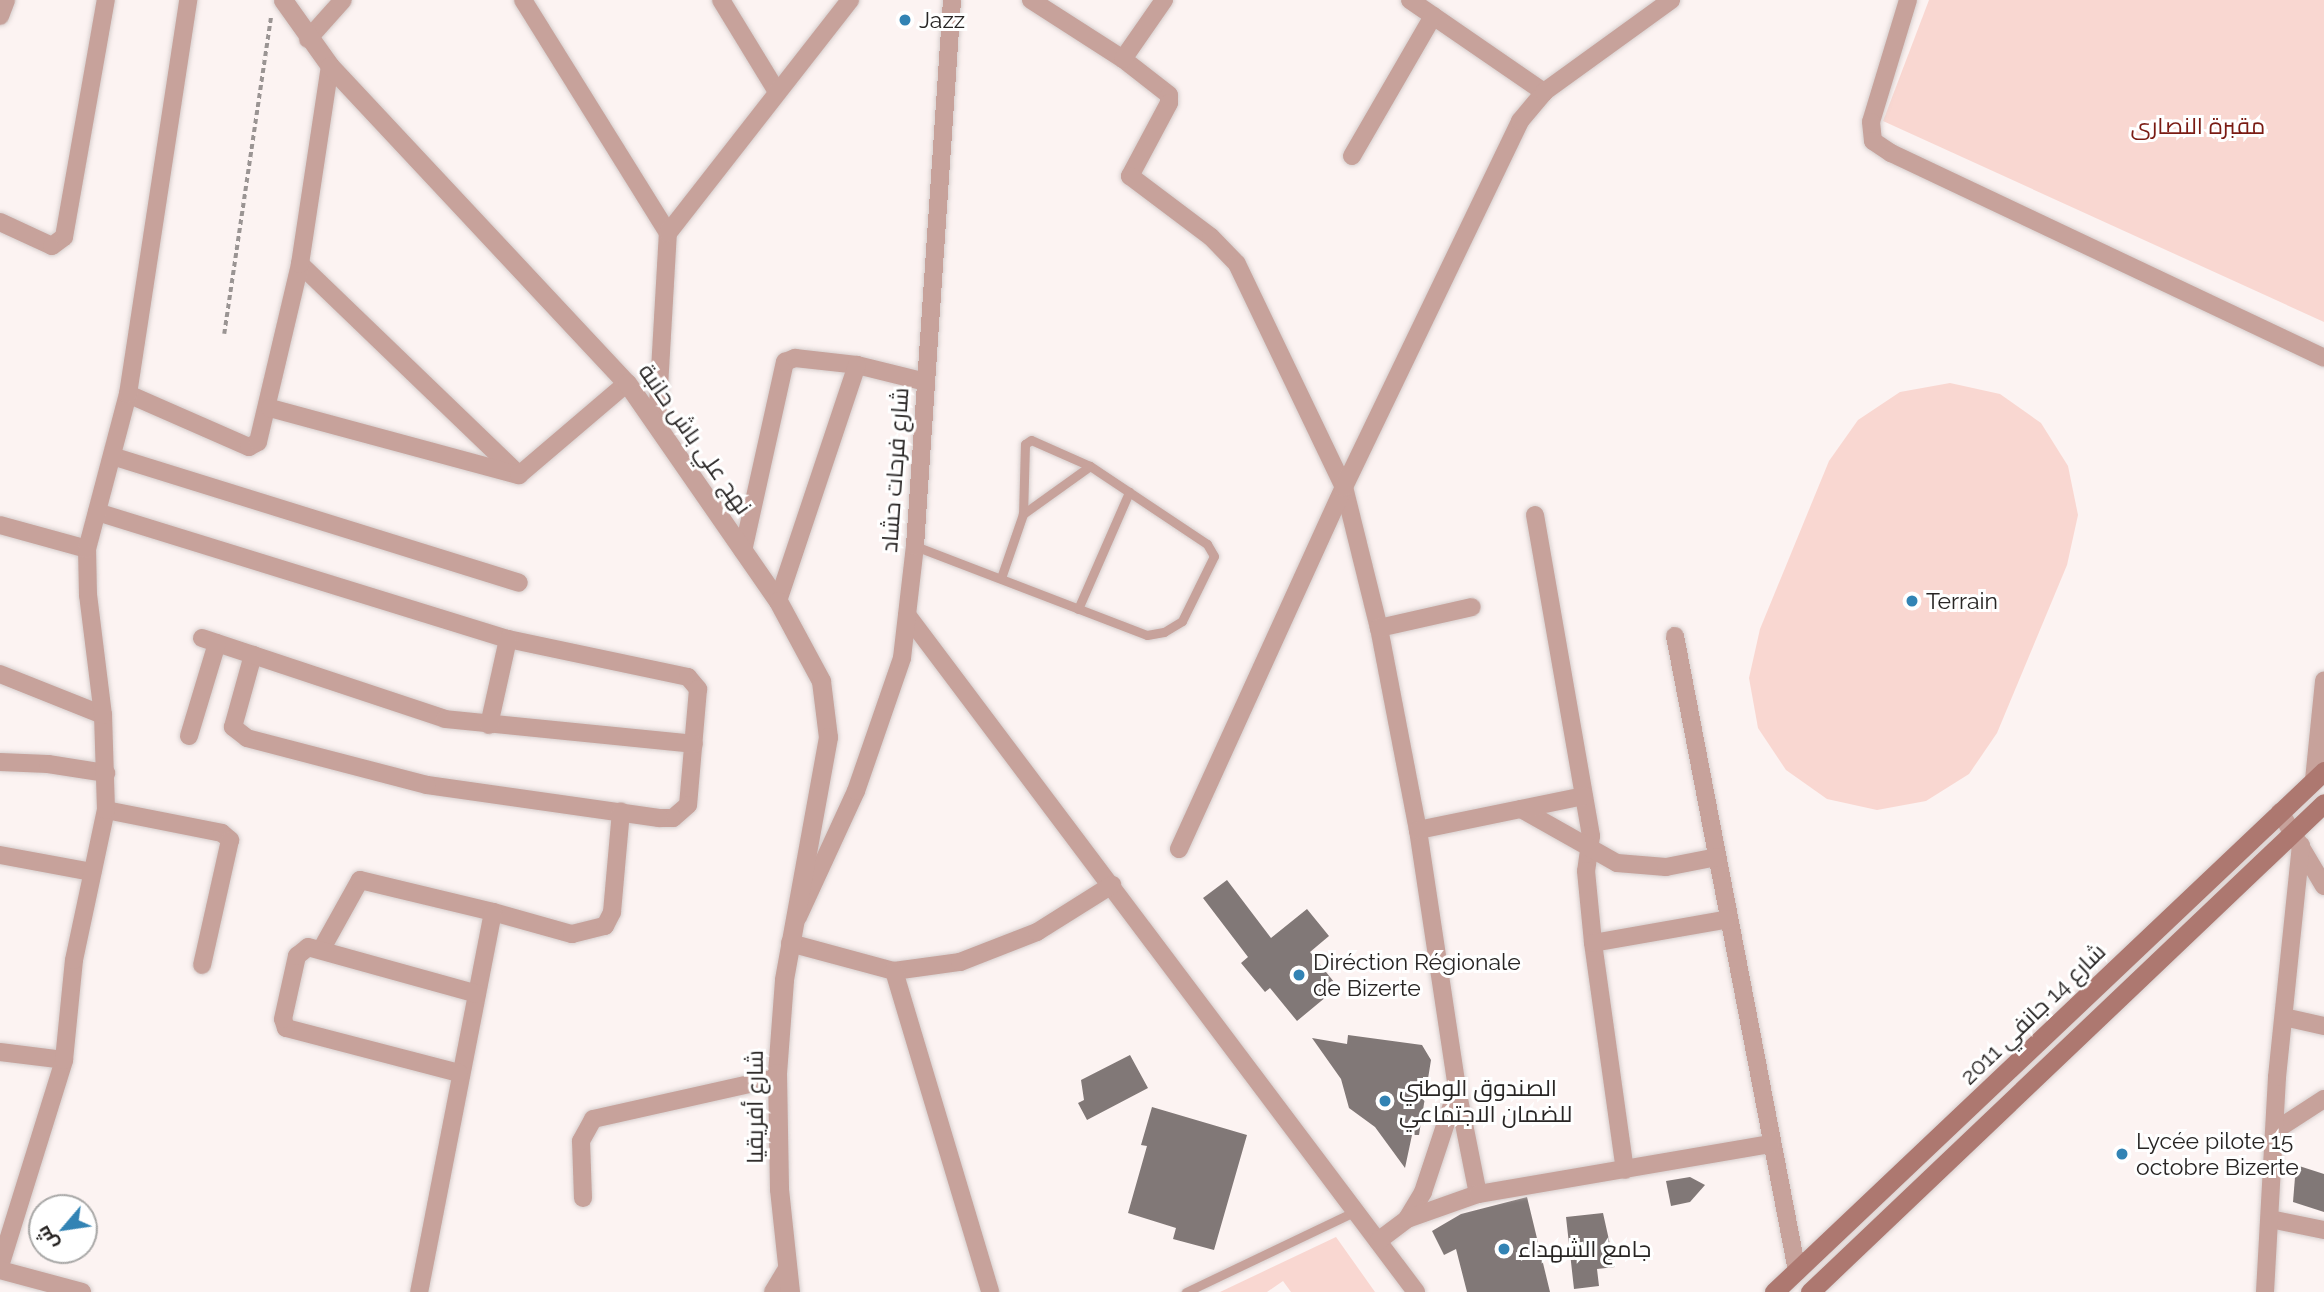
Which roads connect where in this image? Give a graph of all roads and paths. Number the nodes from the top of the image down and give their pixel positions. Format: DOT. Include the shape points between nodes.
graph roads {
  1 [pos="6,0"];
  2 [pos="106,0"];
  3 [pos="188,0"];
  4 [pos="343,0"];
  5 [pos="523,0"];
  6 [pos="721,0"];
  7 [pos="850,0"];
  8 [pos="953,0"];
  9 [pos="1164,0"];
  10 [pos="1410,0"];
  11 [pos="1671,0"];
  12 [pos="1908,0"];
  13 [pos="1037,2"];
  14 [pos="284,4"];
  15 [pos="0,16"];
  16 [pos="1433,16"];
  17 [pos="308,39"];
  18 [pos="1123,59"];
  19 [pos="330,66"];
  20 [pos="776,90"];
  21 [pos="1544,92"];
  22 [pos="1353,156"];
  23 [pos="0,222"];
  24 [pos="668,233"];
  25 [pos="300,264"];
  26 [pos="224,334"];
  27 [pos="2324,358"];
  28 [pos="857,365"];
  29 [pos="628,383"];
  30 [pos="926,383"];
  31 [pos="128,394"];
  32 [pos="270,408"];
  33 [pos="657,422"];
  34 [pos="112,456"];
  35 [pos="1090,466"];
  36 [pos="519,475"];
  37 [pos="1344,487"];
  38 [pos="1129,492"];
  39 [pos="97,512"];
  40 [pos="1023,514"];
  41 [pos="1535,515"];
  42 [pos="0,525"];
  43 [pos="915,546"];
  44 [pos="88,550"];
  45 [pos="743,551"];
  46 [pos="1001,578"];
  47 [pos="519,583"];
  48 [pos="778,601"];
  49 [pos="1472,607"];
  50 [pos="1078,609"];
  51 [pos="906,615"];
  52 [pos="1379,628"];
  53 [pos="1675,636"];
  54 [pos="508,639"];
  55 [pos="253,655"];
  56 [pos="0,674"];
  57 [pos="2324,681"];
  58 [pos="103,715"];
  59 [pos="489,725"];
  60 [pos="189,736"];
  61 [pos="694,744"];
  62 [pos="0,762"];
  63 [pos="106,774"];
  64 [pos="2319,775"];
  65 [pos="1584,796"];
  66 [pos="2324,803"];
  67 [pos="1521,809"];
  68 [pos="106,810"];
  69 [pos="621,811"];
  70 [pos="2280,812"];
  71 [pos="1418,830"];
  72 [pos="2297,838"];
  73 [pos="1179,849"];
  74 [pos="1592,850"];
  75 [pos="0,855"];
  76 [pos="1717,857"];
  77 [pos="92,872"];
  78 [pos="1112,885"];
  79 [pos="2324,886"];
  80 [pos="493,912"];
  81 [pos="1729,919"];
  82 [pos="795,923"];
  83 [pos="790,943"];
  84 [pos="1593,943"];
  85 [pos="321,950"];
  86 [pos="202,965"];
  87 [pos="894,971"];
  88 [pos="477,994"];
  89 [pos="2284,1017"];
  90 [pos="2324,1026"];
  91 [pos="0,1052"];
  92 [pos="64,1060"];
  93 [pos="459,1073"];
  94 [pos="777,1078"];
  95 [pos="1457,1089"];
  96 [pos="2324,1099"];
  97 [pos="2276,1130"];
  98 [pos="1772,1144"];
  99 [pos="1625,1170"];
  100 [pos="1478,1194"];
  101 [pos="583,1198"];
  102 [pos="1356,1211"];
  103 [pos="1407,1219"];
  104 [pos="2270,1219"];
  105 [pos="2324,1230"];
  106 [pos="1378,1241"];
  107 [pos="0,1268"];
  108 [pos="786,1270"];
  109 [pos="1797,1271"];
  110 [pos="423,1290"];
  111 [pos="82,1292"];
  112 [pos="773,1292"];
  113 [pos="790,1292"];
  114 [pos="990,1292"];
  115 [pos="1186,1292"];
  116 [pos="1416,1292"];
  117 [pos="1774,1292"];
  118 [pos="1810,1292"];
  119 [pos="2265,1292"];
  1 -- 15 [label="street"];
  2 -- 23 [label="street" via="64,237 52,246"];
  3 -- 31 [label="street"];
  4 -- 17 [label="street"];
  5 -- 24 [label="street"];
  6 -- 20 [label="street"];
  7 -- 20 [label="street"];
  8 -- 30 [label="street, شارع فرحات حشاد"];
  9 -- 18 [label="street"];
  10 -- 16 [label="street"];
  11 -- 21 [label="street"];
  12 -- 27 [label="street" via="1871,122 1873,141"];
  13 -- 18 [label="street"];
  14 -- 17 [label="street, نهج علي باش حانبة"];
  14 -- 26 [label="path" via="270,15"];
  16 -- 21 [label="street"];
  16 -- 22 [label="street"];
  17 -- 19 [label="street, نهج علي باش حانبة"];
  18 -- 37 [label="street" via="1164,88 1170,103 1130,176 1212,237 1237,264"];
  19 -- 25 [label="street"];
  19 -- 29 [label="street, نهج علي باش حانبة"];
  20 -- 24 [label="street"];
  21 -- 37 [label="street" via="1520,121"];
  24 -- 33 [label="street"];
  25 -- 32 [label="street"];
  25 -- 36 [label="street"];
  28 -- 30 [label="street"];
  28 -- 45 [label="street" via="795,358 781,368"];
  28 -- 48 [label="street"];
  29 -- 33 [label="street, نهج علي باش حانبة"];
  29 -- 36 [label="street"];
  30 -- 43 [label="street, شارع فرحات حشاد"];
  31 -- 32 [label="street" via="249,447 258,442"];
  31 -- 34 [label="street"];
  32 -- 36 [label="street"];
  33 -- 45 [label="street, نهج علي باش حانبة"];
  34 -- 39 [label="street"];
  34 -- 47 [label="street"];
  35 -- 38 [label="lane"];
  35 -- 40 [label="lane"];
  35 -- 40 [label="lane" via="1031,440 1025,444"];
  37 -- 52 [label="street"];
  37 -- 73 [label="street"];
  38 -- 50 [label="lane"];
  38 -- 50 [label="lane" via="1207,544 1214,556 1210,571 1182,621 1164,632 1147,635"];
  39 -- 44 [label="street"];
  39 -- 54 [label="street"];
  40 -- 46 [label="lane"];
  41 -- 65 [label="street"];
  42 -- 44 [label="street"];
  43 -- 46 [label="lane"];
  43 -- 51 [label="street, شارع فرحات حشاد"];
  44 -- 58 [label="street" via="88,595"];
  45 -- 48 [label="street, نهج علي باش حانبة"];
  46 -- 50 [label="lane"];
  48 -- 82 [label="street, نهج علي باش حانبة" via="811,656 827,707 823,772"];
  49 -- 52 [label="street"];
  51 -- 78 [label="street"];
  51 -- 82 [label="street, شارع فرحات حشاد" via="902,658 877,739 826,863"];
  52 -- 71 [label="street"];
  53 -- 76 [label="street"];
  54 -- 59 [label="street"];
  54 -- 61 [label="street" via="695,681"];
  55 -- 59 [label="street" via="445,719"];
  55 -- 60 [label="street" via="209,641"];
  55 -- 69 [label="street" via="233,727 247,738 416,782"];
  56 -- 58 [label="street"];
  57 -- 64 [label="street"];
  58 -- 63 [label="street"];
  59 -- 61 [label="street"];
  61 -- 69 [label="street" via="691,796 682,813 659,818"];
  62 -- 63 [label="street"];
  63 -- 68 [label="street"];
  64 -- 70 [label="main road, شارع 14 جانفي 2011"];
  65 -- 67 [label="street"];
  65 -- 74 [label="street"];
  66 -- 72 [label="main road"];
  67 -- 71 [label="street"];
  67 -- 74 [label="street"];
  68 -- 77 [label="street"];
  68 -- 86 [label="street" via="222,833 230,840"];
  69 -- 80 [label="street" via="612,912 605,926 572,934"];
  70 -- 72 [label="street"];
  70 -- 109 [label="main road, شارع 14 جانفي 2011"];
  71 -- 95 [label="street"];
  72 -- 79 [label="street"];
  72 -- 89 [label="street"];
  72 -- 118 [label="main road"];
  74 -- 76 [label="street" via="1638,867"];
  74 -- 84 [label="street" via="1586,872"];
  75 -- 77 [label="street"];
  76 -- 81 [label="street"];
  77 -- 92 [label="street" via="74,960"];
  78 -- 87 [label="street" via="1003,949 960,962"];
  78 -- 102 [label="street"];
  80 -- 85 [label="street" via="360,880"];
  80 -- 88 [label="street"];
  81 -- 84 [label="street"];
  81 -- 98 [label="street"];
  82 -- 83 [label="street, شارع أفريقيا"];
  83 -- 87 [label="street"];
  83 -- 94 [label="street, شارع أفريقيا"];
  84 -- 99 [label="street"];
  85 -- 88 [label="street"];
  85 -- 93 [label="street" via="302,948 297,956 283,1019 286,1028"];
  87 -- 114 [label="street"];
  88 -- 93 [label="street"];
  89 -- 90 [label="street"];
  89 -- 97 [label="street"];
  91 -- 92 [label="street"];
  92 -- 107 [label="street"];
  93 -- 110 [label="street"];
  94 -- 101 [label="street" via="593,1119 581,1141"];
  94 -- 108 [label="street, شارع أفريقيا"];
  95 -- 100 [label="street"];
  95 -- 103 [label="street" via="1441,1147"];
  96 -- 97 [label="street"];
  97 -- 104 [label="street"];
  98 -- 99 [label="street"];
  98 -- 109 [label="street"];
  99 -- 100 [label="street"];
  100 -- 103 [label="street"];
  102 -- 106 [label="street"];
  102 -- 115 [label="lane"];
  103 -- 106 [label="street"];
  104 -- 105 [label="street"];
  104 -- 119 [label="street"];
  106 -- 116 [label="street"];
  107 -- 111 [label="street"];
  108 -- 112 [label="street"];
  108 -- 113 [label="street, شارع أفريقيا"];
  109 -- 117 [label="main road, شارع 14 جانفي 2011"];
}
